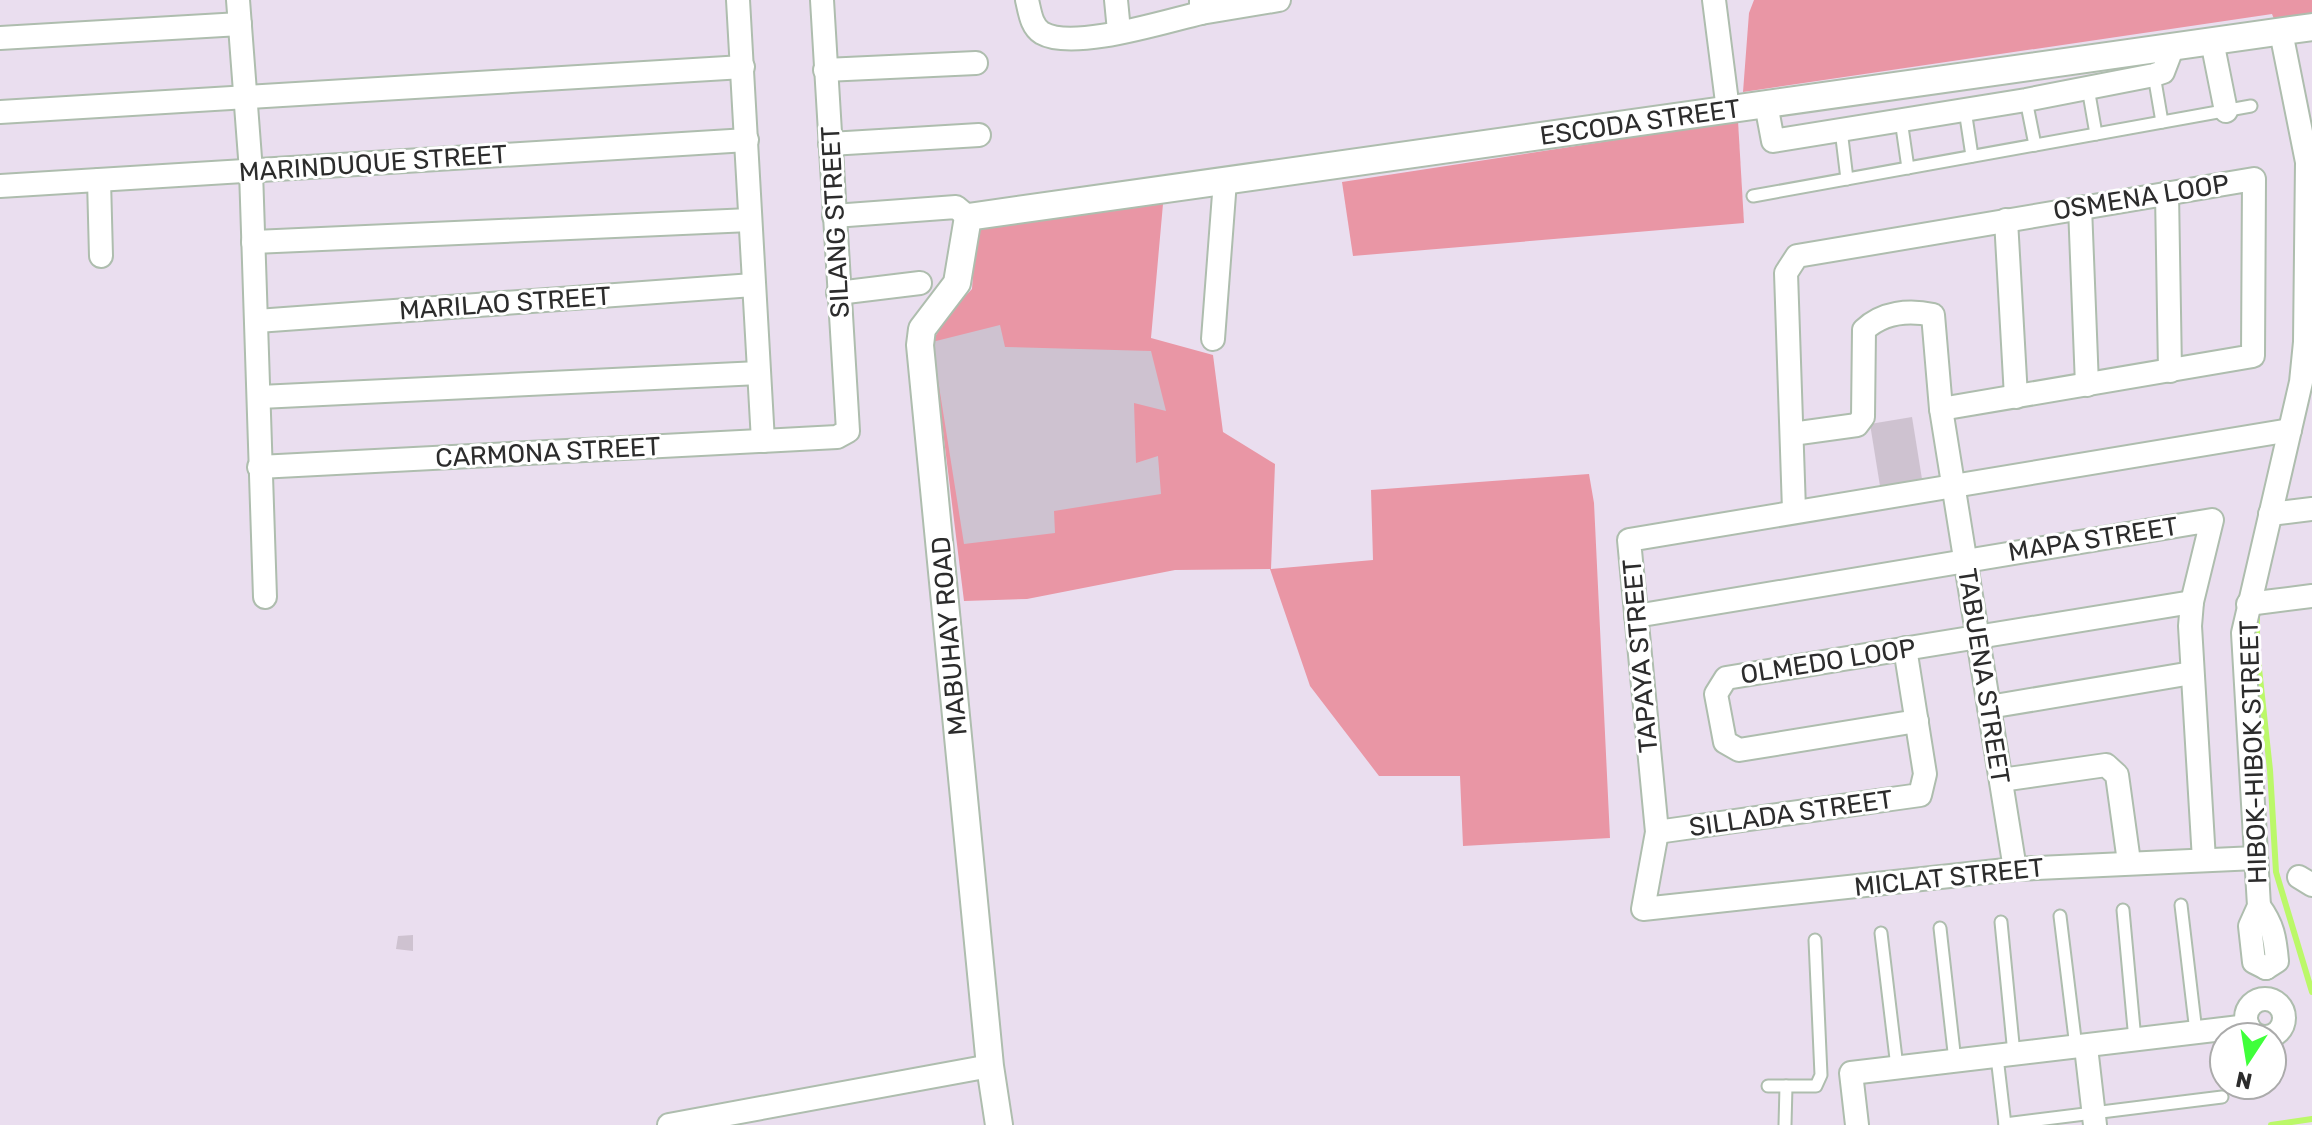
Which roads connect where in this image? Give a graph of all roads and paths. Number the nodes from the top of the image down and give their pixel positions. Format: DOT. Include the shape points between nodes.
graph roads {
  1 [pos="238,0"];
  2 [pos="738,0"];
  3 [pos="822,0"];
  4 [pos="1027,0"];
  5 [pos="1116,0"];
  6 [pos="1279,0"];
  7 [pos="1714,0"];
  8 [pos="1201,6"];
  9 [pos="240,24"];
  10 [pos="2312,27"];
  11 [pos="1119,31"];
  12 [pos="2281,32"];
  13 [pos="0,38"];
  14 [pos="2212,41"];
  15 [pos="2173,46"];
  16 [pos="976,63"];
  17 [pos="743,67"];
  18 [pos="825,70"];
  19 [pos="2154,75"];
  20 [pos="2088,88"];
  21 [pos="245,98"];
  22 [pos="2026,100"];
  23 [pos="1766,104"];
  24 [pos="2251,106"];
  25 [pos="1728,110"];
  26 [pos="1965,110"];
  27 [pos="2226,111"];
  28 [pos="0,112"];
  29 [pos="1901,120"];
  30 [pos="2162,122"];
  31 [pos="1841,130"];
  32 [pos="2096,134"];
  33 [pos="979,135"];
  34 [pos="747,140"];
  35 [pos="830,144"];
  36 [pos="2035,145"];
  37 [pos="1972,156"];
  38 [pos="1908,168"];
  39 [pos="251,171"];
  40 [pos="1847,179"];
  41 [pos="99,180"];
  42 [pos="1225,181"];
  43 [pos="0,186"];
  44 [pos="2167,193"];
  45 [pos="1753,196"];
  46 [pos="2080,207"];
  47 [pos="834,216"];
  48 [pos="968,217"];
  49 [pos="750,220"];
  50 [pos="2006,220"];
  51 [pos="253,242"];
  52 [pos="101,256"];
  53 [pos="920,283"];
  54 [pos="753,285"];
  55 [pos="838,293"];
  56 [pos="257,321"];
  57 [pos="1213,339"];
  58 [pos="2170,371"];
  59 [pos="759,373"];
  60 [pos="2087,385"];
  61 [pos="260,397"];
  62 [pos="2016,397"];
  63 [pos="1941,409"];
  64 [pos="2290,430"];
  65 [pos="1792,434"];
  66 [pos="837,437"];
  67 [pos="763,441"];
  68 [pos="259,467"];
  69 [pos="1953,484"];
  70 [pos="2312,509"];
  71 [pos="1794,510"];
  72 [pos="2270,514"];
  73 [pos="1965,560"];
  74 [pos="2312,596"];
  75 [pos="265,597"];
  76 [pos="2192,602"];
  77 [pos="2248,604"];
  78 [pos="1636,616"];
  79 [pos="1977,636"];
  80 [pos="1905,648"];
  81 [pos="2192,673"];
  82 [pos="1989,707"];
  83 [pos="1917,721"];
  84 [pos="2001,780"];
  85 [pos="1657,832"];
  86 [pos="2256,858"];
  87 [pos="2204,860"];
  88 [pos="2129,862"];
  89 [pos="2015,869"];
  90 [pos="2181,905"];
  91 [pos="1643,909"];
  92 [pos="2123,910"];
  93 [pos="2060,916"];
  94 [pos="2001,922"];
  95 [pos="1940,928"];
  96 [pos="1881,933"];
  97 [pos="1815,940"];
  98 [pos="2268,999"];
  99 [pos="2248,1021"];
  100 [pos="2284,1021"];
  101 [pos="2208,1031"];
  102 [pos="2196,1032"];
  103 [pos="2135,1041"];
  104 [pos="2081,1047"];
  105 [pos="2006,1056"];
  106 [pos="1955,1061"];
  107 [pos="990,1066"];
  108 [pos="1897,1067"];
  109 [pos="1768,1086"];
  110 [pos="1786,1086"];
  111 [pos="2208,1099"];
  112 [pos="2094,1119"];
  113 [pos="2005,1124"];
  114 [pos="669,1125"];
  115 [pos="999,1125"];
  116 [pos="1785,1125"];
  117 [pos="1857,1125"];
  1 -- 9 [label="street"];
  2 -- 17 [label="street"];
  3 -- 18 [label="street, SILANG STREET"];
  4 -- 11 [label="street" via="1032,23 1057,39"];
  5 -- 11 [label="street"];
  6 -- 8 [label="street"];
  7 -- 25 [label="street"];
  8 -- 11 [label="street"];
  9 -- 13 [label="street"];
  9 -- 21 [label="street"];
  10 -- 12 [label="street, ESCODA STREET"];
  12 -- 14 [label="street, ESCODA STREET"];
  12 -- 64 [label="street, HIBOK-HIBOK STREET" via="2307,162 2305,342"];
  14 -- 15 [label="street, ESCODA STREET"];
  14 -- 27 [label="street"];
  15 -- 19 [label="street" via="2163,72"];
  15 -- 23 [label="street, ESCODA STREET"];
  16 -- 18 [label="street"];
  17 -- 21 [label="street"];
  17 -- 34 [label="street"];
  18 -- 35 [label="street, SILANG STREET"];
  19 -- 20 [label="street"];
  19 -- 30 [label="lane"];
  20 -- 22 [label="street"];
  20 -- 32 [label="lane"];
  21 -- 28 [label="street"];
  21 -- 39 [label="street"];
  22 -- 26 [label="street"];
  22 -- 36 [label="lane"];
  23 -- 25 [label="street, ESCODA STREET"];
  23 -- 31 [label="street" via="1773,141"];
  24 -- 27 [label="lane"];
  25 -- 42 [label="street, ESCODA STREET"];
  26 -- 29 [label="street"];
  26 -- 37 [label="lane"];
  27 -- 30 [label="lane"];
  29 -- 31 [label="street"];
  29 -- 38 [label="lane"];
  30 -- 32 [label="lane"];
  31 -- 40 [label="lane"];
  32 -- 36 [label="lane"];
  33 -- 35 [label="street"];
  34 -- 39 [label="street, MARINDUQUE STREET"];
  34 -- 49 [label="street"];
  35 -- 47 [label="street, SILANG STREET"];
  36 -- 37 [label="lane"];
  37 -- 38 [label="lane"];
  38 -- 40 [label="lane"];
  39 -- 41 [label="street, MARINDUQUE STREET"];
  39 -- 51 [label="street"];
  40 -- 45 [label="lane"];
  41 -- 43 [label="street, MARINDUQUE STREET"];
  41 -- 52 [label="street"];
  42 -- 48 [label="street, ESCODA STREET"];
  42 -- 57 [label="street"];
  44 -- 46 [label="street, OSMENA LOOP"];
  44 -- 58 [label="street"];
  44 -- 58 [label="street, OSMENA LOOP" via="2254,179 2253,356"];
  46 -- 50 [label="street, OSMENA LOOP"];
  46 -- 60 [label="street"];
  47 -- 48 [label="street" via="956,207"];
  47 -- 55 [label="street, SILANG STREET"];
  48 -- 107 [label="street, MABUHAY ROAD" via="957,283 922,329 920,345"];
  49 -- 51 [label="street"];
  49 -- 54 [label="street"];
  50 -- 62 [label="street"];
  50 -- 65 [label="street, OSMENA LOOP" via="1797,256 1786,273"];
  51 -- 56 [label="street"];
  53 -- 55 [label="street"];
  54 -- 56 [label="street, MARILAO STREET"];
  54 -- 59 [label="street"];
  55 -- 66 [label="street, SILANG STREET" via="848,431"];
  56 -- 61 [label="street"];
  58 -- 60 [label="street, OSMENA LOOP"];
  59 -- 61 [label="street"];
  59 -- 67 [label="street"];
  60 -- 62 [label="street, OSMENA LOOP"];
  61 -- 68 [label="street"];
  62 -- 63 [label="street, OSMENA LOOP"];
  63 -- 65 [label="street, TABUENA STREET" via="1933,315 1877,318 1864,330 1863,417 1857,425"];
  63 -- 69 [label="street, TABUENA STREET"];
  64 -- 69 [label="street, TAPAYA STREET"];
  64 -- 72 [label="street, HIBOK-HIBOK STREET"];
  65 -- 71 [label="street, OSMENA LOOP"];
  66 -- 67 [label="street, CARMONA STREET"];
  67 -- 68 [label="street, CARMONA STREET"];
  68 -- 75 [label="street"];
  69 -- 71 [label="street, TAPAYA STREET"];
  69 -- 73 [label="street, TABUENA STREET"];
  70 -- 72 [label="street"];
  71 -- 78 [label="street, TAPAYA STREET" via="1629,540"];
  72 -- 77 [label="street, HIBOK-HIBOK STREET"];
  73 -- 76 [label="street, MAPA STREET" via="2212,520"];
  73 -- 78 [label="street, MAPA STREET"];
  73 -- 79 [label="street, TABUENA STREET"];
  74 -- 77 [label="street"];
  76 -- 79 [label="street, OLMEDO LOOP"];
  76 -- 81 [label="street, MAPA STREET"];
  77 -- 86 [label="street, HIBOK-HIBOK STREET" via="2243,633"];
  78 -- 85 [label="street, TAPAYA STREET"];
  79 -- 80 [label="street, OLMEDO LOOP"];
  79 -- 82 [label="street, TABUENA STREET"];
  80 -- 83 [label="street, SILLADA STREET"];
  80 -- 83 [label="street, OLMEDO LOOP" via="1726,678 1716,694 1725,742 1739,750"];
  81 -- 82 [label="street"];
  81 -- 87 [label="street, MAPA STREET"];
  82 -- 84 [label="street, TABUENA STREET"];
  83 -- 85 [label="street, SILLADA STREET" via="1925,774 1920,795"];
  84 -- 88 [label="street" via="2106,765 2117,775"];
  84 -- 89 [label="street, TABUENA STREET"];
  85 -- 91 [label="street, TAPAYA STREET"];
  86 -- 87 [label="street, MICLAT STREET"];
  86 -- 98 [label="street, HIBOK-HIBOK STREET" via="2259,906 2250,926 2254,962 2266,968"];
  87 -- 88 [label="street, MICLAT STREET"];
  88 -- 89 [label="street, MICLAT STREET"];
  89 -- 91 [label="street, MICLAT STREET"];
  90 -- 102 [label="lane"];
  92 -- 103 [label="lane"];
  93 -- 104 [label="lane"];
  94 -- 105 [label="lane"];
  95 -- 106 [label="lane"];
  96 -- 108 [label="lane"];
  97 -- 110 [label="lane" via="1821,1075 1816,1086"];
  98 -- 99 [label="street" via="2252,1004"];
  98 -- 100 [label="street" via="2282,1009"];
  101 -- 102 [label="street"];
  102 -- 103 [label="street"];
  103 -- 104 [label="street"];
  104 -- 105 [label="street"];
  104 -- 112 [label="street"];
  105 -- 106 [label="street"];
  105 -- 113 [label="lane"];
  106 -- 108 [label="street"];
  107 -- 114 [label="street"];
  107 -- 115 [label="street"];
  108 -- 117 [label="street" via="1851,1073"];
  109 -- 110 [label="lane"];
  110 -- 116 [label="lane"];
  111 -- 112 [label="lane"];
  112 -- 113 [label="lane"];
}
